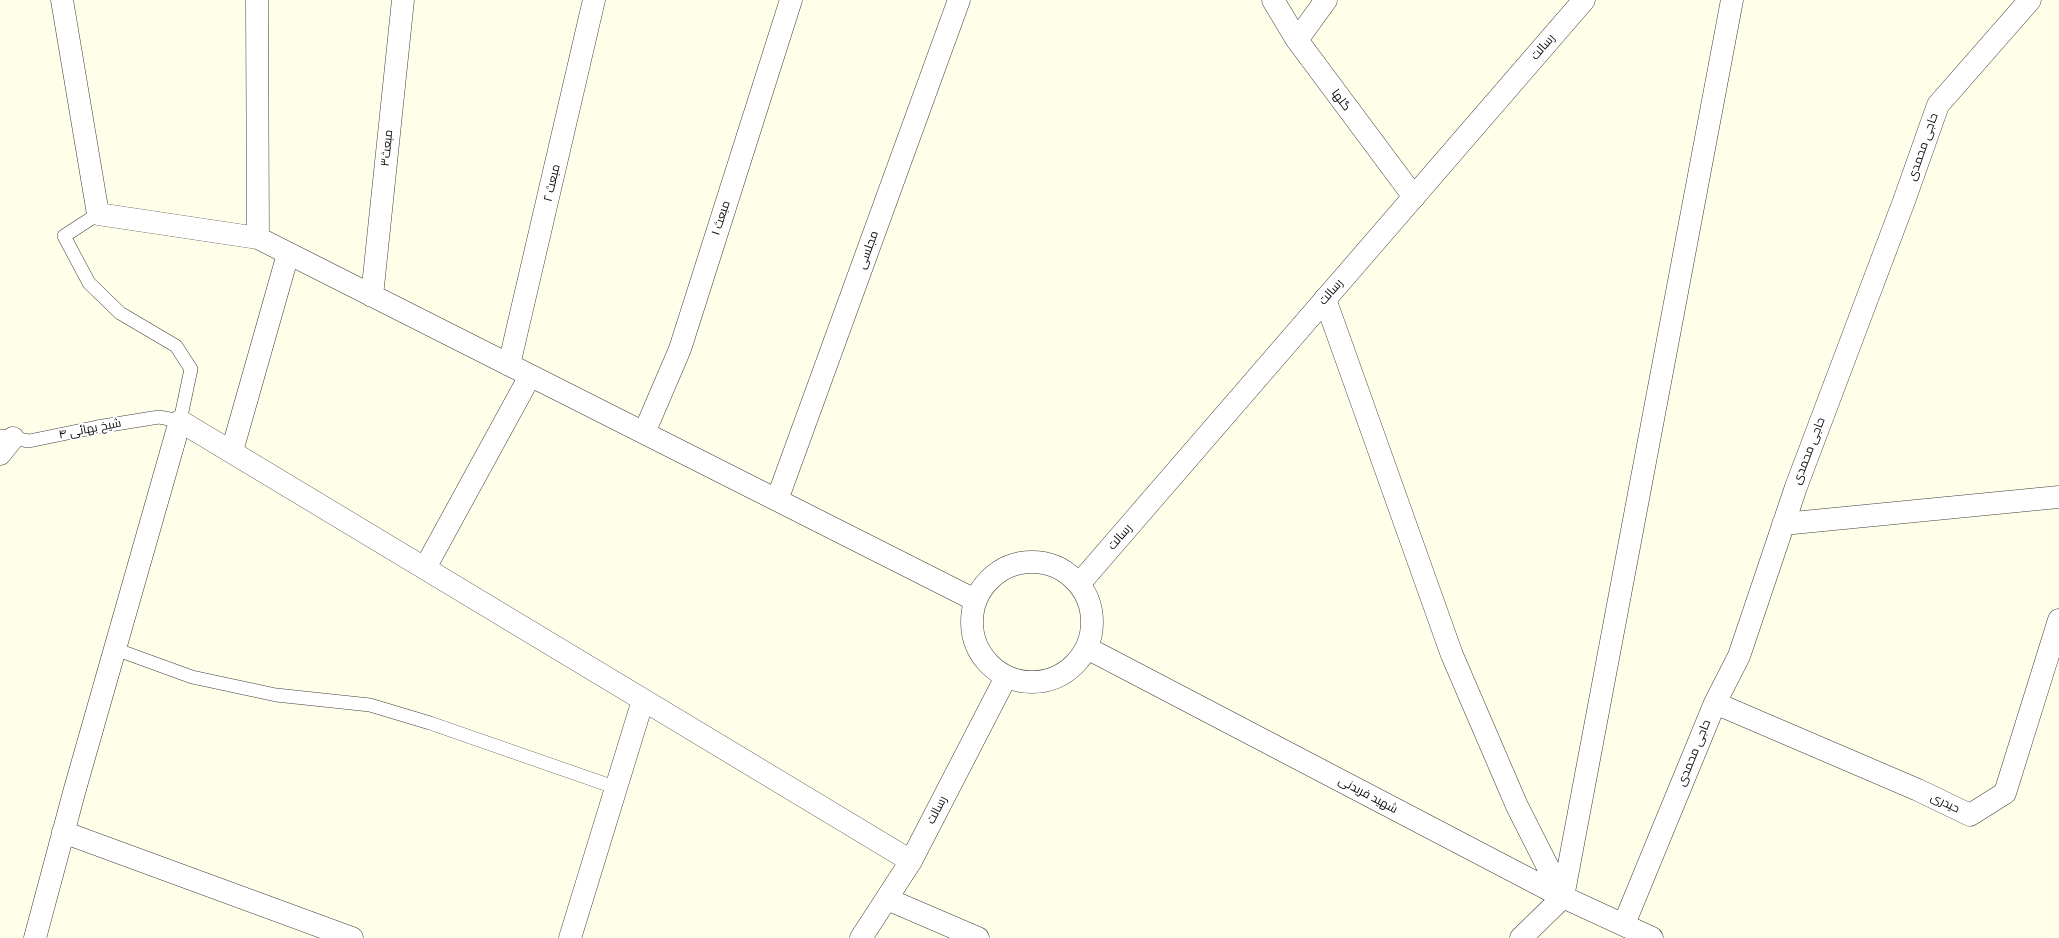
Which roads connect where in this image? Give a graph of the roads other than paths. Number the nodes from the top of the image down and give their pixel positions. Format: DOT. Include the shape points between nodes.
graph roads {
  1 [pos="62,0"];
  2 [pos="258,0"];
  3 [pos="402,0"];
  4 [pos="594,0"];
  5 [pos="791,0"];
  6 [pos="959,0"];
  7 [pos="1273,0"];
  8 [pos="1326,0"];
  9 [pos="1584,0"];
  10 [pos="1732,0"];
  11 [pos="2030,0"];
  12 [pos="1297,40"];
  13 [pos="1414,196"];
  14 [pos="98,214"];
  15 [pos="258,238"];
  16 [pos="288,254"];
  17 [pos="372,296"];
  18 [pos="1326,299"];
  19 [pos="510,365"];
  20 [pos="530,376"];
  21 [pos="180,421"];
  22 [pos="644,433"];
  23 [pos="4,443"];
  24 [pos="232,452"];
  25 [pos="2059,497"];
  26 [pos="777,500"];
  27 [pos="1783,524"];
  28 [pos="425,568"];
  29 [pos="1079,584"];
  30 [pos="975,600"];
  31 [pos="2059,620"];
  32 [pos="1087,648"];
  33 [pos="115,649"];
  34 [pos="1006,677"];
  35 [pos="643,700"];
  36 [pos="1715,703"];
  37 [pos="616,788"];
  38 [pos="63,832"];
  39 [pos="911,862"];
  40 [pos="1563,897"];
  41 [pos="887,898"];
  42 [pos="1624,924"];
  43 [pos="35,938"];
  44 [pos="352,938"];
  45 [pos="570,938"];
  46 [pos="861,938"];
  47 [pos="978,938"];
  48 [pos="1521,938"];
  49 [pos="1652,938"];
  1 -- 14 [label="street"];
  2 -- 15 [label="street"];
  3 -- 17 [label="street, مبعث۳"];
  4 -- 19 [label="street, مبعث ۲"];
  5 -- 22 [label="street, مبعث ۱" via="680,349"];
  6 -- 26 [label="street, مجلسی"];
  7 -- 12 [label="street, گلها"];
  8 -- 12 [label="street"];
  9 -- 13 [label="street, رسالت"];
  10 -- 40 [label="street"];
  11 -- 27 [label="street, حاجی محمدی" via="1938,105"];
  12 -- 13 [label="street, گلها"];
  13 -- 18 [label="street, رسالت"];
  14 -- 15 [label="street"];
  14 -- 21 [label="lane" via="64,236 89,283 120,313 176,346 191,369"];
  15 -- 16 [label="street"];
  16 -- 17 [label="street"];
  16 -- 24 [label="street"];
  17 -- 19 [label="street"];
  18 -- 29 [label="street, رسالت"];
  18 -- 40 [label="street" via="1452,655 1517,806"];
  19 -- 20 [label="street"];
  20 -- 22 [label="street"];
  20 -- 28 [label="street"];
  21 -- 23 [label="lane, شیخ بهائی ۴" via="159,417 97,426 29,441"];
  21 -- 24 [label="street"];
  21 -- 33 [label="street"];
  22 -- 26 [label="street"];
  24 -- 28 [label="street"];
  25 -- 27 [label="street"];
  26 -- 30 [label="street"];
  27 -- 36 [label="street, حاجی محمدی" via="1739,656"];
  28 -- 35 [label="street"];
  29 -- 30 [label="street" via="1063,570 1043,562 1022,562 1003,569 986,582"];
  29 -- 32 [label="street" via="1088,598 1092,615 1092,632"];
  30 -- 34 [label="street" via="971,618 972,636 979,653 991,667"];
  31 -- 36 [label="street, حیدری" via="2005,792 1970,815"];
  32 -- 34 [label="street" via="1076,664 1061,675 1043,682 1024,682"];
  32 -- 40 [label="street, شهید فریدنی"];
  33 -- 37 [label="lane" via="192,677 276,695 370,705 430,723"];
  33 -- 38 [label="street"];
  34 -- 39 [label="street, رسالت"];
  35 -- 37 [label="street"];
  35 -- 39 [label="street"];
  36 -- 42 [label="street, حاجی محمدی"];
  37 -- 45 [label="street"];
  38 -- 43 [label="street"];
  38 -- 44 [label="street"];
  39 -- 41 [label="street, رسالت"];
  40 -- 42 [label="street, شهید فریدنی"];
  40 -- 48 [label="street"];
  41 -- 46 [label="street, رسالت"];
  41 -- 47 [label="street"];
  42 -- 49 [label="street, شهید فریدنی"];
}
